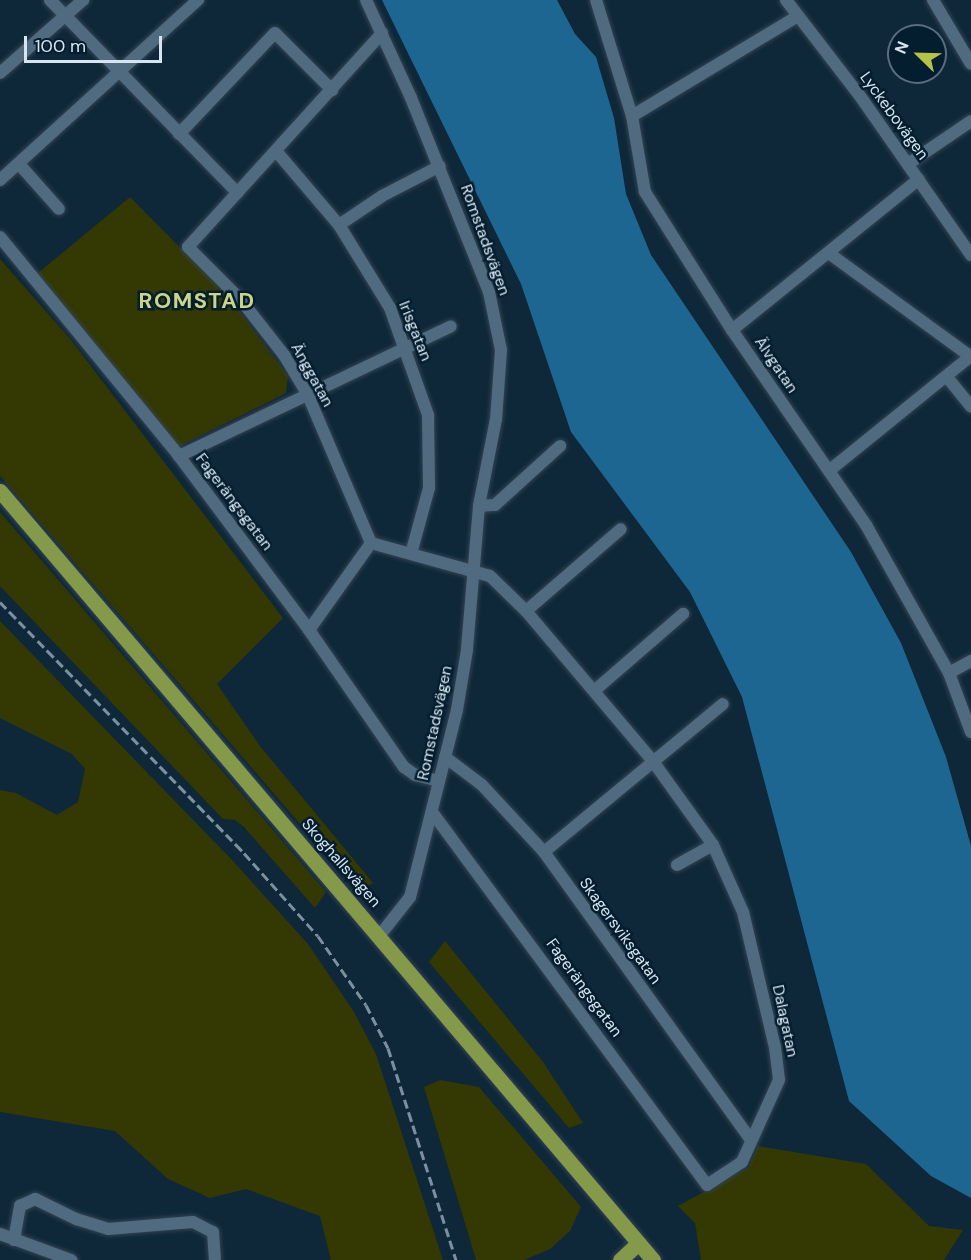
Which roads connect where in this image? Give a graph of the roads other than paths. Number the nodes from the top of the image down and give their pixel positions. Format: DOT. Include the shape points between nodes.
graph roads {
  1 [pos="50,0"];
  2 [pos="83,0"];
  3 [pos="198,0"];
  4 [pos="366,0"];
  5 [pos="786,0"];
  6 [pos="933,0"];
  7 [pos="601,2"];
  8 [pos="65,16"];
  9 [pos="798,16"];
  10 [pos="382,33"];
  11 [pos="971,64"];
  12 [pos="121,70"];
  13 [pos="0,73"];
  14 [pos="332,90"];
  15 [pos="633,116"];
  16 [pos="971,121"];
  17 [pos="180,134"];
  18 [pos="276,151"];
  19 [pos="19,164"];
  20 [pos="908,164"];
  21 [pos="440,166"];
  22 [pos="919,179"];
  23 [pos="0,180"];
  24 [pos="238,193"];
  25 [pos="59,209"];
  26 [pos="339,225"];
  27 [pos="0,237"];
  28 [pos="830,254"];
  29 [pos="971,255"];
  30 [pos="451,326"];
  31 [pos="732,330"];
  32 [pos="405,346"];
  33 [pos="971,357"];
  34 [pos="948,377"];
  35 [pos="308,395"];
  36 [pos="971,407"];
  37 [pos="560,446"];
  38 [pos="179,456"];
  39 [pos="830,470"];
  40 [pos="0,491"];
  41 [pos="479,506"];
  42 [pos="621,530"];
  43 [pos="371,543"];
  44 [pos="411,554"];
  45 [pos="472,574"];
  46 [pos="526,611"];
  47 [pos="683,614"];
  48 [pos="309,630"];
  49 [pos="971,661"];
  50 [pos="949,673"];
  51 [pos="594,691"];
  52 [pos="723,704"];
  53 [pos="971,732"];
  54 [pos="446,756"];
  55 [pos="652,760"];
  56 [pos="439,781"];
  57 [pos="432,812"];
  58 [pos="712,845"];
  59 [pos="544,852"];
  60 [pos="677,865"];
  61 [pos="380,935"];
  62 [pos="751,1140"];
  63 [pos="707,1185"];
  64 [pos="0,1234"];
  65 [pos="14,1240"];
  66 [pos="638,1243"];
  67 [pos="71,1260"];
  68 [pos="215,1260"];
  69 [pos="620,1260"];
  70 [pos="653,1260"];
  1 -- 8 [label="street"];
  2 -- 8 [label="street"];
  3 -- 12 [label="street"];
  4 -- 10 [label="street, Romstadsvägen"];
  5 -- 9 [label="street, Lyckebovägen"];
  6 -- 11 [label="street"];
  7 -- 15 [label="street, Älvgatan"];
  8 -- 12 [label="street"];
  8 -- 13 [label="street"];
  9 -- 15 [label="street"];
  9 -- 20 [label="street, Lyckebovägen"];
  10 -- 14 [label="street"];
  10 -- 21 [label="street, Romstadsvägen"];
  12 -- 17 [label="street"];
  12 -- 19 [label="street"];
  14 -- 17 [label="street" via="275,33"];
  14 -- 18 [label="street"];
  15 -- 31 [label="street, Älvgatan" via="645,192"];
  16 -- 20 [label="street"];
  17 -- 24 [label="street"];
  18 -- 24 [label="street"];
  18 -- 26 [label="street, Irisgatan"];
  19 -- 23 [label="street"];
  19 -- 25 [label="street"];
  20 -- 22 [label="street, Lyckebovägen"];
  21 -- 26 [label="street" via="382,196"];
  21 -- 41 [label="street, Romstadsvägen" via="489,292 501,350 496,419"];
  22 -- 28 [label="street"];
  22 -- 29 [label="street, Lyckebovägen"];
  24 -- 35 [label="street, Änggatan" via="188,247 241,300 284,355"];
  26 -- 32 [label="street, Irisgatan" via="390,309"];
  27 -- 38 [label="street, Fagerängsgatan"];
  28 -- 31 [label="street"];
  28 -- 33 [label="street"];
  30 -- 32 [label="street"];
  31 -- 39 [label="street, Älvgatan"];
  32 -- 35 [label="street"];
  32 -- 44 [label="street, Irisgatan" via="428,415 429,488"];
  33 -- 34 [label="street"];
  34 -- 36 [label="street"];
  34 -- 39 [label="street"];
  35 -- 38 [label="street"];
  35 -- 43 [label="street, Änggatan"];
  37 -- 41 [label="street" via="495,505"];
  38 -- 48 [label="street, Fagerängsgatan"];
  39 -- 50 [label="street, Älvgatan" via="900,583"];
  40 -- 61 [label="main road, Skoghallsvägen"];
  41 -- 45 [label="street, Romstadsvägen"];
  42 -- 46 [label="street"];
  43 -- 44 [label="street, Dalagatan"];
  43 -- 48 [label="street"];
  44 -- 45 [label="street, Dalagatan"];
  45 -- 46 [label="street, Dalagatan" via="490,576"];
  45 -- 54 [label="street, Romstadsvägen" via="467,650"];
  46 -- 51 [label="street, Dalagatan"];
  47 -- 51 [label="street"];
  48 -- 56 [label="street, Fagerängsgatan" via="404,767 415,775"];
  49 -- 50 [label="street"];
  50 -- 53 [label="street, Älvgatan"];
  51 -- 55 [label="street, Dalagatan"];
  52 -- 55 [label="street"];
  54 -- 56 [label="street, Romstadsvägen"];
  54 -- 59 [label="street, Skagersviksgatan" via="482,785"];
  55 -- 58 [label="street, Dalagatan"];
  55 -- 59 [label="street"];
  56 -- 57 [label="street, Romstadsvägen"];
  57 -- 61 [label="street, Romstadsvägen" via="410,897"];
  57 -- 63 [label="street, Fagerängsgatan"];
  58 -- 60 [label="street"];
  58 -- 62 [label="street, Dalagatan" via="743,912 775,1047 779,1080"];
  59 -- 62 [label="street, Skagersviksgatan"];
  61 -- 66 [label="main road, Skoghallsvägen"];
  62 -- 63 [label="street, Dalagatan" via="742,1162"];
  64 -- 65 [label="street"];
  65 -- 67 [label="street"];
  65 -- 68 [label="street" via="20,1206 35,1199 76,1219 108,1228 193,1222 213,1232"];
  66 -- 69 [label="main road"];
  66 -- 70 [label="main road, Skoghallsvägen"];
}
